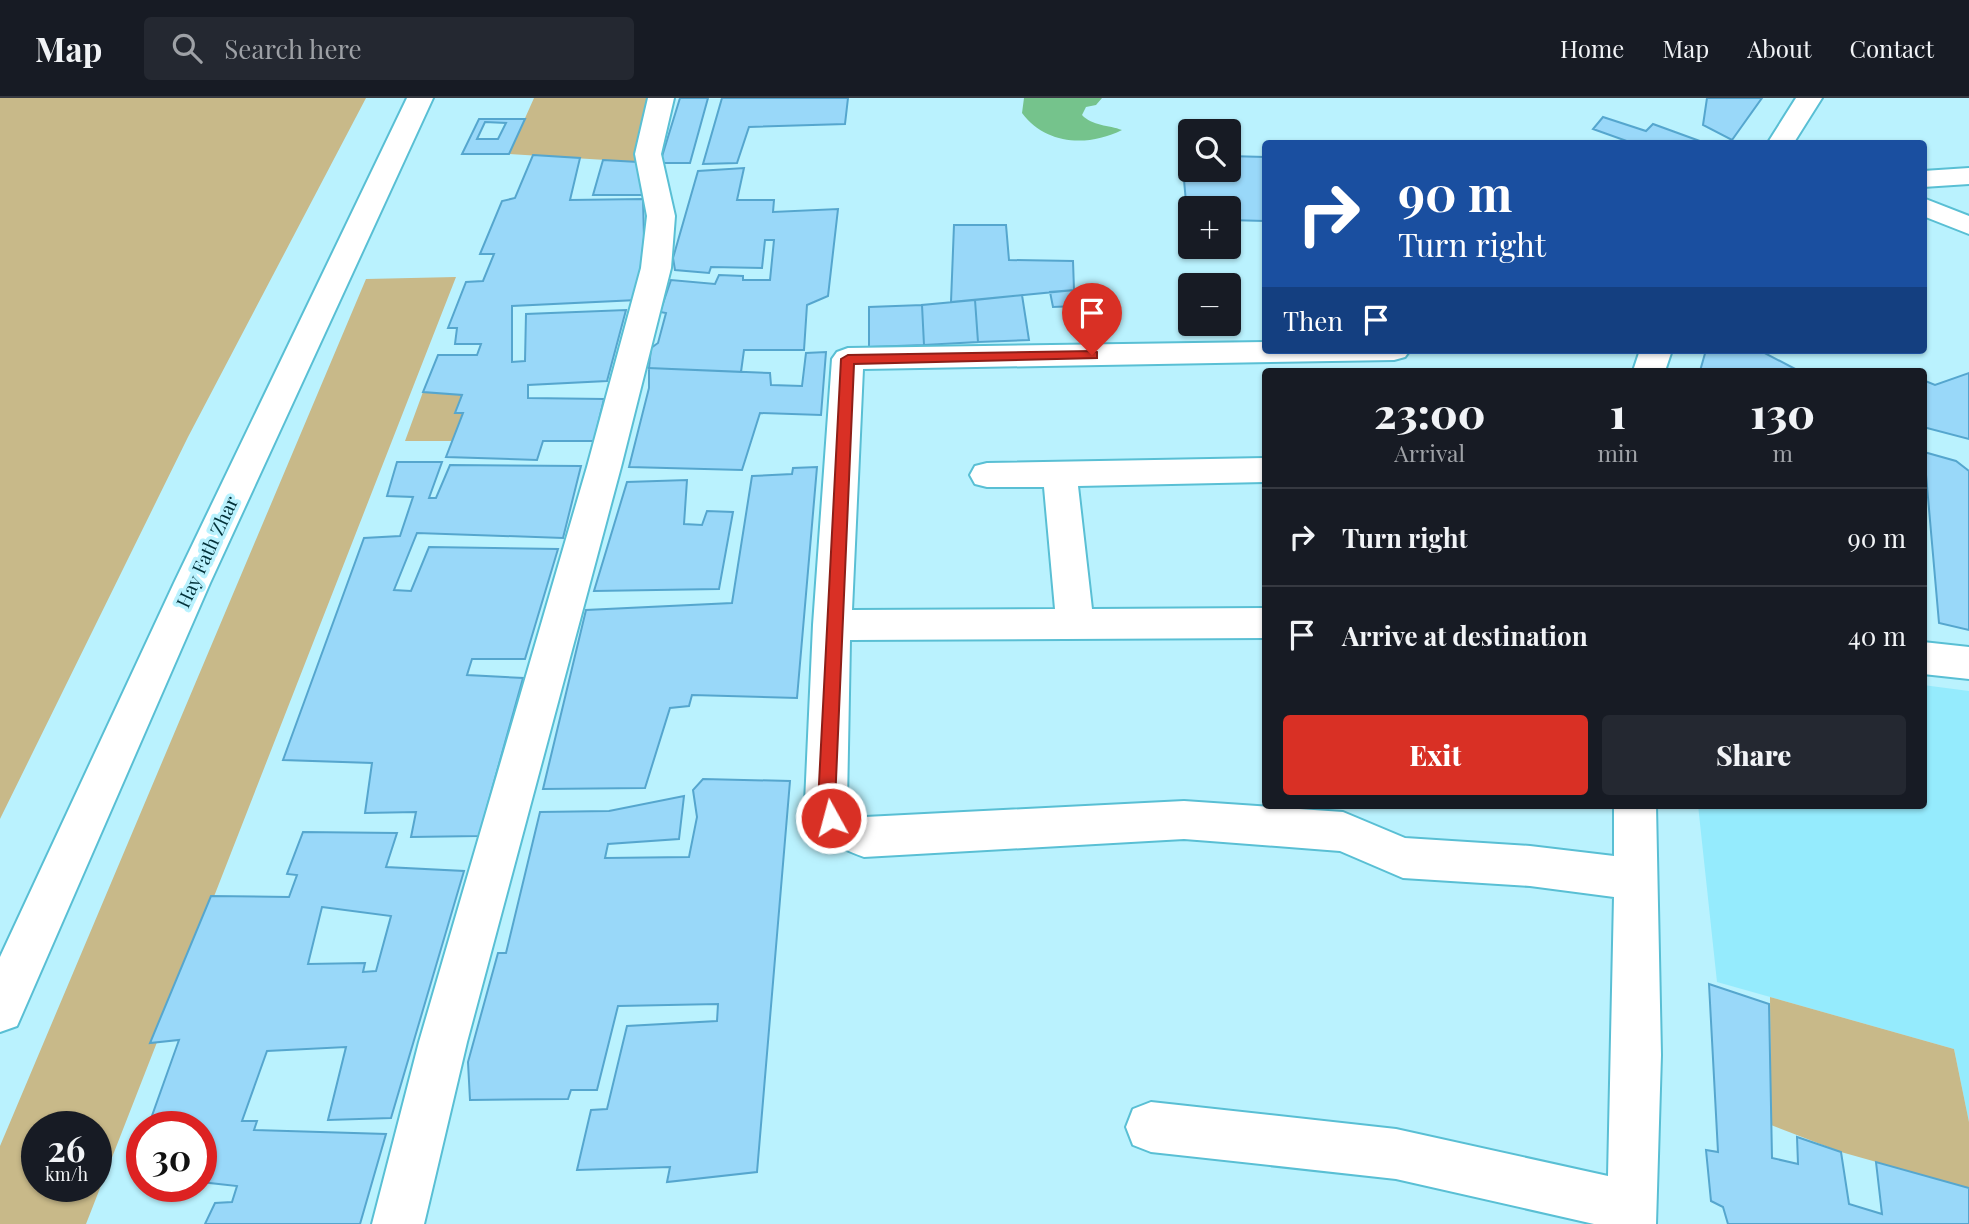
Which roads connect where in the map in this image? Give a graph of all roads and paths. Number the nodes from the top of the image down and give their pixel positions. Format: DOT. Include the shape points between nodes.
graph roads {
  1 [pos="420,98"];
  2 [pos="661,98"];
  3 [pos="1809,98"];
  4 [pos="1783,140"];
  5 [pos="1969,176"];
  6 [pos="1927,179"];
  7 [pos="1927,207"];
  8 [pos="1964,221"];
  9 [pos="1354,354"];
  10 [pos="1285,361"];
  11 [pos="1262,470"];
  12 [pos="1060,474"];
  13 [pos="987,475"];
  14 [pos="1075,622"];
  15 [pos="1262,623"];
  16 [pos="832,625"];
  17 [pos="1927,658"];
  18 [pos="1969,663"];
  19 [pos="1635,809"];
  20 [pos="1634,880"];
  21 [pos="0,1009"];
  22 [pos="1151,1127"];
  23 [pos="1632,1215"];
  24 [pos="398,1224"];
  1 -- 21 [label="street, Hay Fath Zhar" via="192,583"];
  2 -- 24 [label="street" via="648,154 661,216 656,268 443,1042"];
  3 -- 4 [label="street"];
  5 -- 6 [label="street"];
  7 -- 8 [label="street"];
  9 -- 10 [label="street"];
  10 -- 16 [label="street" via="848,359"];
  11 -- 12 [label="street"];
  12 -- 13 [label="street"];
  12 -- 14 [label="street"];
  14 -- 15 [label="street"];
  14 -- 16 [label="street"];
  16 -- 20 [label="street" via="826,803 831,818 864,837 1184,820 1343,832 1403,859 1530,866"];
  17 -- 18 [label="street"];
  19 -- 20 [label="street"];
  20 -- 23 [label="street" via="1637,1055"];
  22 -- 23 [label="street" via="1396,1154"];
}
